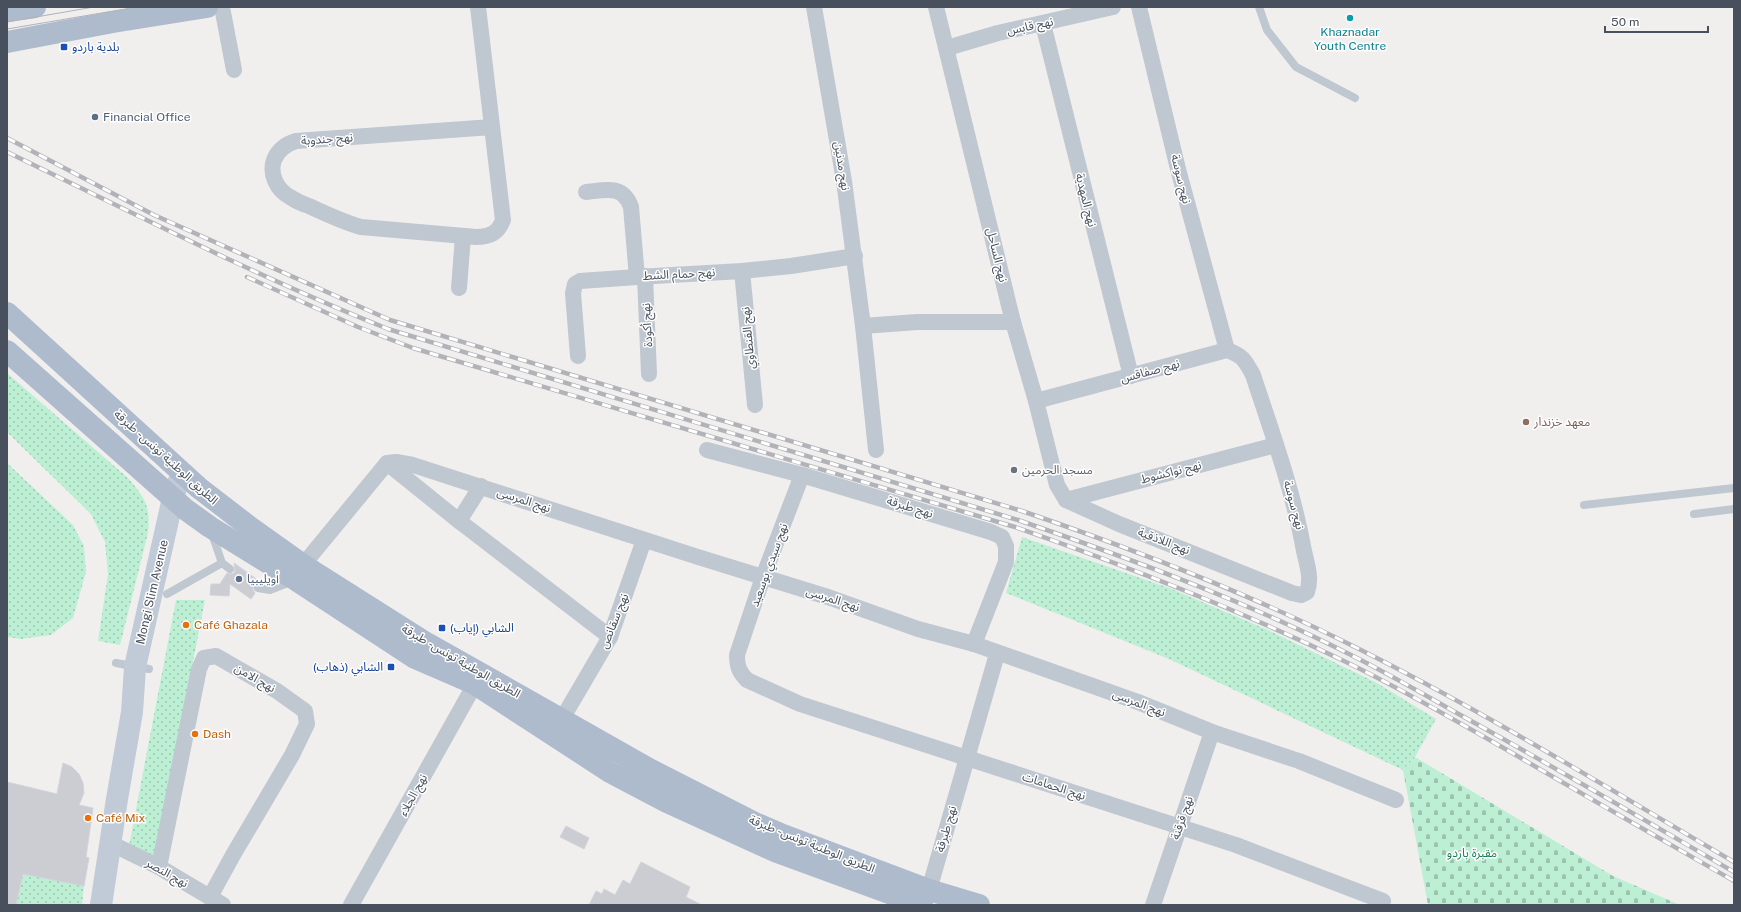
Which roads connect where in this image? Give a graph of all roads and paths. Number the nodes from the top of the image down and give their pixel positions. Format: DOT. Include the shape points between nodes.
graph roads {
  1 [pos="35,7"];
  2 [pos="207,7"];
  3 [pos="222,7"];
  4 [pos="478,7"];
  5 [pos="814,7"];
  6 [pos="936,7"];
  7 [pos="1113,7"];
  8 [pos="1139,7"];
  9 [pos="1259,7"];
  10 [pos="7,12"];
  11 [pos="1043,24"];
  12 [pos="7,42"];
  13 [pos="947,48"];
  14 [pos="234,70"];
  15 [pos="1355,98"];
  16 [pos="492,127"];
  17 [pos="586,192"];
  18 [pos="463,236"];
  19 [pos="855,256"];
  20 [pos="742,271"];
  21 [pos="641,276"];
  22 [pos="459,288"];
  23 [pos="7,313"];
  24 [pos="1013,322"];
  25 [pos="864,326"];
  26 [pos="1227,350"];
  27 [pos="7,352"];
  28 [pos="578,356"];
  29 [pos="61,361"];
  30 [pos="649,374"];
  31 [pos="1131,376"];
  32 [pos="41,382"];
  33 [pos="1036,401"];
  34 [pos="754,405"];
  35 [pos="1276,445"];
  36 [pos="707,450"];
  37 [pos="876,450"];
  38 [pos="387,464"];
  39 [pos="802,475"];
  40 [pos="191,481"];
  41 [pos="481,486"];
  42 [pos="1734,488"];
  43 [pos="1066,500"];
  44 [pos="179,504"];
  45 [pos="1584,505"];
  46 [pos="1734,509"];
  47 [pos="1694,514"];
  48 [pos="459,521"];
  49 [pos="210,527"];
  50 [pos="644,540"];
  51 [pos="222,564"];
  52 [pos="230,569"];
  53 [pos="299,573"];
  54 [pos="763,577"];
  55 [pos="1263,581"];
  56 [pos="258,588"];
  57 [pos="167,594"];
  58 [pos="610,637"];
  59 [pos="974,644"];
  60 [pos="997,654"];
  61 [pos="737,655"];
  62 [pos="133,666"];
  63 [pos="475,684"];
  64 [pos="562,719"];
  65 [pos="1212,732"];
  66 [pos="967,758"];
  67 [pos="1396,800"];
  68 [pos="1179,827"];
  69 [pos="110,843"];
  70 [pos="158,867"];
  71 [pos="925,897"];
  72 [pos="217,901"];
  73 [pos="101,905"];
  74 [pos="351,905"];
  75 [pos="979,905"];
  76 [pos="1153,905"];
  77 [pos="1381,905"];
  1 -- 10 [label="main road"];
  2 -- 12 [label="main road"];
  3 -- 14 [label="street"];
  4 -- 16 [label="street, نهج جندوبة"];
  5 -- 19 [label="street, نهج مدنين"];
  6 -- 13 [label="street, نهج الساحل"];
  7 -- 11 [label="street, نهج قابس"];
  8 -- 26 [label="street, نهج سوسة" via="1178,169"];
  9 -- 15 [label="lane" via="1267,30 1296,67"];
  11 -- 13 [label="street, نهج قابس" via="998,33"];
  11 -- 31 [label="street, نهج المهدية"];
  13 -- 24 [label="street, نهج الساحل"];
  16 -- 18 [label="street, نهج جندوبة" via="503,220 500,228 487,237"];
  16 -- 18 [label="street, نهج جندوبة" via="296,141 280,149 272,166 276,182 289,197 346,223 361,227"];
  17 -- 21 [label="street, نهج أكودة" via="610,189 624,194 628,199"];
  18 -- 22 [label="street"];
  19 -- 20 [label="street, نهج حمام الشط"];
  19 -- 25 [label="street, نهج مدنين"];
  20 -- 21 [label="street, نهج حمام الشط"];
  20 -- 34 [label="street, نهج القنطاوي"];
  21 -- 28 [label="street, نهج حمام الشط" via="583,281 575,284 573,299"];
  21 -- 30 [label="street, نهج أكودة"];
  23 -- 29 [label="main road, الطريق الوطنية تونس - طبرقة"];
  24 -- 25 [label="street" via="917,322"];
  24 -- 33 [label="street, نهج الساحل"];
  25 -- 37 [label="street, نهج مدنين"];
  26 -- 31 [label="street, نهج صفاقس"];
  26 -- 35 [label="street, نهج سوسة" via="1246,361"];
  27 -- 32 [label="main road, الطريق الوطنية تونس - طبرقة"];
  29 -- 32 [label="main road"];
  29 -- 40 [label="main road, الطريق الوطنية تونس - طبرقة"];
  31 -- 33 [label="street, نهج صفاقس"];
  32 -- 44 [label="main road, الطريق الوطنية تونس - طبرقة"];
  33 -- 43 [label="street, نهج الساحل" via="1057,485"];
  35 -- 43 [label="street, نهج نواكشوط"];
  35 -- 55 [label="street, نهج سوسة" via="1295,505 1311,583 1307,592 1301,595"];
  36 -- 39 [label="street, نهج طبرقة"];
  38 -- 41 [label="street, نهج المرسى" via="396,462 413,465"];
  38 -- 48 [label="street"];
  38 -- 53 [label="street"];
  39 -- 54 [label="street, نهج سيدي بوسعيد"];
  39 -- 59 [label="street, نهج طبرقة" via="1002,537 1006,546 1006,562"];
  40 -- 44 [label="main road, Mongi Slim Avenue" via="191,498"];
  40 -- 53 [label="main road, الطريق الوطنية تونس - طبرقة" via="251,528"];
  41 -- 48 [label="street"];
  41 -- 50 [label="street, نهج المرسى"];
  42 -- 45 [label="lane"];
  43 -- 55 [label="street, نهج اللاذقية" via="1119,524"];
  44 -- 49 [label="main road, الطريق الوطنية تونس - طبرقة"];
  44 -- 57 [label="main road, Mongi Slim Avenue"];
  44 -- 62 [label="main road, Mongi Slim Avenue"];
  46 -- 47 [label="lane"];
  48 -- 58 [label="street"];
  49 -- 51 [label="lane"];
  49 -- 53 [label="main road, الطريق الوطنية تونس - طبرقة"];
  50 -- 54 [label="street, نهج المرسى"];
  50 -- 58 [label="street, نهج سقانص"];
  51 -- 52 [label="lane"];
  51 -- 57 [label="lane"];
  53 -- 56 [label="lane" via="270,590"];
  53 -- 63 [label="main road, الطريق الوطنية تونس - طبرقة" via="415,658"];
  53 -- 64 [label="main road, الطريق الوطنية تونس - طبرقة"];
  54 -- 59 [label="street, نهج المرسى" via="918,629"];
  54 -- 61 [label="street, نهج سيدي بوسعيد"];
  57 -- 62 [label="main road, Mongi Slim Avenue"];
  58 -- 64 [label="street, نهج سقانص"];
  59 -- 60 [label="street, نهج المرسى"];
  60 -- 65 [label="street, نهج المرسى" via="1132,700"];
  60 -- 66 [label="street, نهج طبرقة"];
  61 -- 66 [label="street, نهج الحمامات" via="740,673 747,680 800,704"];
  62 -- 69 [label="main road, Mongi Slim Avenue" via="132,712"];
  63 -- 71 [label="main road, الطريق الوطنية تونس - طبرقة" via="610,772 667,802 777,852"];
  63 -- 74 [label="street, نهج الجلاء"];
  64 -- 71 [label="main road, الطريق الوطنية تونس - طبرقة" via="651,770 755,823"];
  65 -- 67 [label="street, نهج المرسى" via="1299,762"];
  65 -- 68 [label="street, نهج قرقنة"];
  66 -- 68 [label="street, نهج الحمامات"];
  66 -- 71 [label="street, نهج طبرقة"];
  68 -- 76 [label="street, نهج قرقنة"];
  68 -- 77 [label="street, نهج الحمامات" via="1236,845 1383,901"];
  69 -- 70 [label="street, نهج النصر"];
  69 -- 73 [label="main road, Mongi Slim Avenue"];
  70 -- 72 [label="street, نهج النصر"];
  70 -- 72 [label="street, نهج الامن" via="199,669 204,658 216,656 299,706 305,711 308,724 233,854"];
  71 -- 75 [label="main road, الطريق الوطنية تونس - طبرقة"];
}
